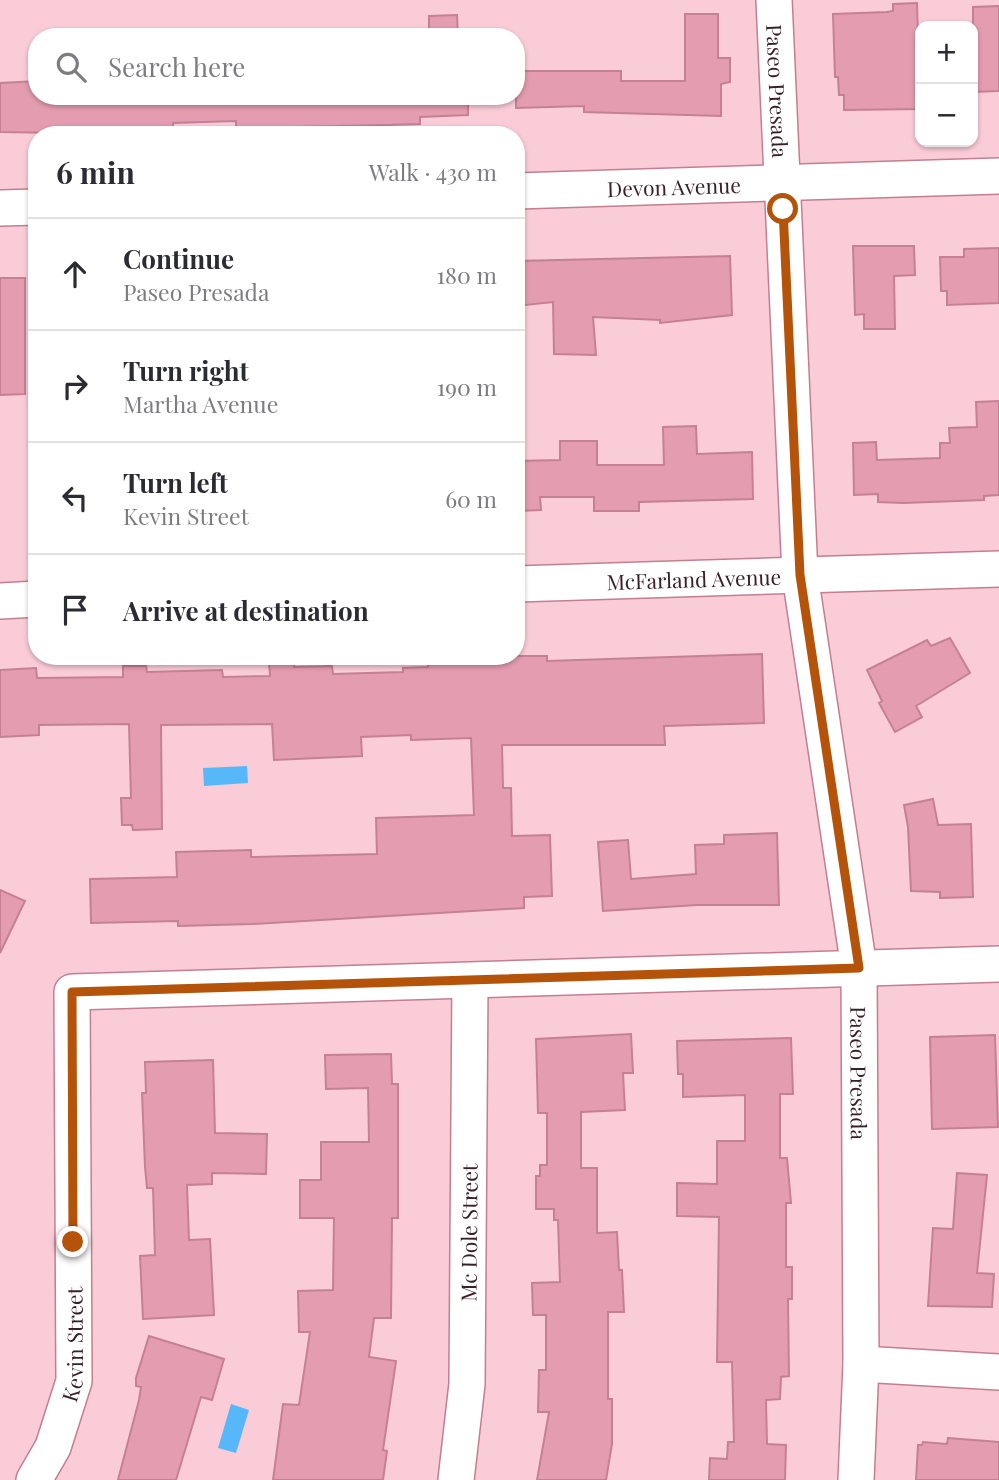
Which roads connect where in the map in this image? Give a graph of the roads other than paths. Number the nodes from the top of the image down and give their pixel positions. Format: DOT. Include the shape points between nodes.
graph roads {
  1 [pos="774,0"];
  2 [pos="999,176"];
  3 [pos="782,183"];
  4 [pos="525,191"];
  5 [pos="28,207"];
  6 [pos="0,208"];
  7 [pos="999,569"];
  8 [pos="800,575"];
  9 [pos="525,584"];
  10 [pos="28,600"];
  11 [pos="0,601"];
  12 [pos="999,964"];
  13 [pos="859,968"];
  14 [pos="470,982"];
  15 [pos="861,1364"];
  16 [pos="999,1372"];
  17 [pos="34,1480"];
  18 [pos="456,1480"];
  19 [pos="856,1480"];
  1 -- 3 [label="street, Paseo Presada"];
  2 -- 3 [label="street, Devon Avenue"];
  3 -- 4 [label="street, Devon Avenue"];
  3 -- 8 [label="street, Paseo Presada"];
  5 -- 6 [label="street"];
  7 -- 8 [label="street, McFarland Avenue"];
  8 -- 9 [label="street, McFarland Avenue"];
  8 -- 13 [label="street, Paseo Presada"];
  10 -- 11 [label="street"];
  12 -- 13 [label="street"];
  13 -- 14 [label="street"];
  13 -- 15 [label="street, Paseo Presada"];
  14 -- 17 [label="street, Kevin Street" via="72,992 74,1381 53,1447"];
  14 -- 18 [label="street, Mc Dole Street" via="467,1384"];
  15 -- 16 [label="street"];
  15 -- 19 [label="street, Paseo Presada"];
}
